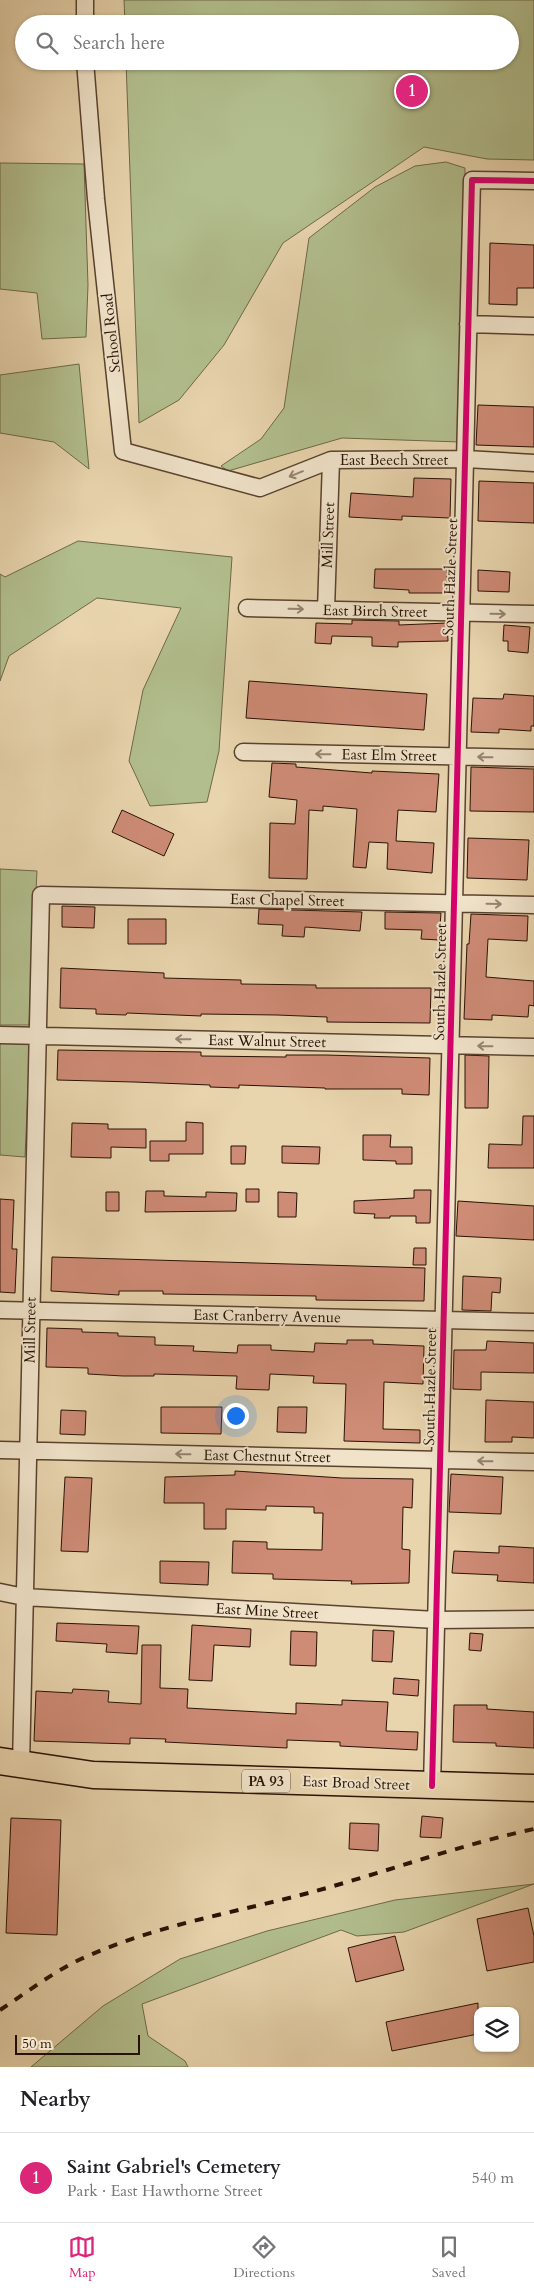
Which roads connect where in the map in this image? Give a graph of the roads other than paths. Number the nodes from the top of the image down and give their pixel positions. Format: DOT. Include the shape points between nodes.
graph roads {
  1 [pos="85,0"];
  2 [pos="85,15"];
  3 [pos="85,70"];
  4 [pos="534,181"];
  5 [pos="468,324"];
  6 [pos="534,326"];
  7 [pos="466,459"];
  8 [pos="331,460"];
  9 [pos="534,463"];
  10 [pos="260,488"];
  11 [pos="247,608"];
  12 [pos="326,610"];
  13 [pos="461,613"];
  14 [pos="534,614"];
  15 [pos="243,752"];
  16 [pos="458,757"];
  17 [pos="534,758"];
  18 [pos="41,895"];
  19 [pos="454,904"];
  20 [pos="534,905"];
  21 [pos="0,1035"];
  22 [pos="38,1036"];
  23 [pos="450,1045"];
  24 [pos="534,1047"];
  25 [pos="0,1310"];
  26 [pos="31,1311"];
  27 [pos="444,1320"];
  28 [pos="534,1322"];
  29 [pos="0,1450"];
  30 [pos="27,1451"];
  31 [pos="440,1460"];
  32 [pos="534,1462"];
  33 [pos="0,1592"];
  34 [pos="24,1597"];
  35 [pos="534,1619"];
  36 [pos="436,1620"];
  37 [pos="11,1763"];
  38 [pos="432,1786"];
  39 [pos="534,1788"];
  1 -- 2 [label="street"];
  3 -- 10 [label="street, School Road" via="123,451"];
  4 -- 5 [label="street, South Hazle Street" via="472,180"];
  5 -- 6 [label="street"];
  5 -- 7 [label="street, South Hazle Street"];
  7 -- 8 [label="street, East Beech Street"];
  7 -- 9 [label="street, East Beech Street"];
  7 -- 13 [label="street, South Hazle Street"];
  8 -- 10 [label="street, East Beech Street, one-way"];
  8 -- 12 [label="street, Mill Street"];
  11 -- 12 [label="street, East Birch Street, one-way"];
  12 -- 13 [label="street, East Birch Street"];
  13 -- 14 [label="street, East Birch Street, one-way"];
  13 -- 16 [label="street, South Hazle Street"];
  16 -- 15 [label="street, East Elm Street, one-way"];
  17 -- 16 [label="street, East Elm Street, one-way"];
  16 -- 19 [label="street, South Hazle Street"];
  18 -- 19 [label="street, East Chapel Street"];
  18 -- 22 [label="street, Mill Street"];
  19 -- 20 [label="street, East Chapel Street, one-way"];
  19 -- 23 [label="street, South Hazle Street"];
  21 -- 22 [label="street, East Walnut Street"];
  23 -- 22 [label="street, East Walnut Street, one-way"];
  22 -- 26 [label="street, Mill Street"];
  24 -- 23 [label="street, East Walnut Street, one-way"];
  23 -- 27 [label="street, South Hazle Street"];
  25 -- 26 [label="street, East Cranberry Avenue"];
  26 -- 27 [label="street, East Cranberry Avenue"];
  26 -- 30 [label="street, Mill Street"];
  27 -- 28 [label="street, East Cranberry Avenue"];
  27 -- 31 [label="street, South Hazle Street"];
  29 -- 30 [label="street, East Chestnut Street"];
  31 -- 30 [label="street, East Chestnut Street, one-way"];
  30 -- 34 [label="street, Mill Street"];
  32 -- 31 [label="street, East Chestnut Street, one-way"];
  31 -- 36 [label="street, South Hazle Street"];
  33 -- 34 [label="street, East Mine Street"];
  34 -- 36 [label="street, East Mine Street"];
  34 -- 37 [label="street, Mill Street"];
  35 -- 36 [label="street, East Mine Street"];
  36 -- 38 [label="street, South Hazle Street"];
  37 -- 38 [label="highway, East Broad Street / PA 93" via="93,1775"];
  38 -- 39 [label="highway, East Broad Street / PA 93"];
}
